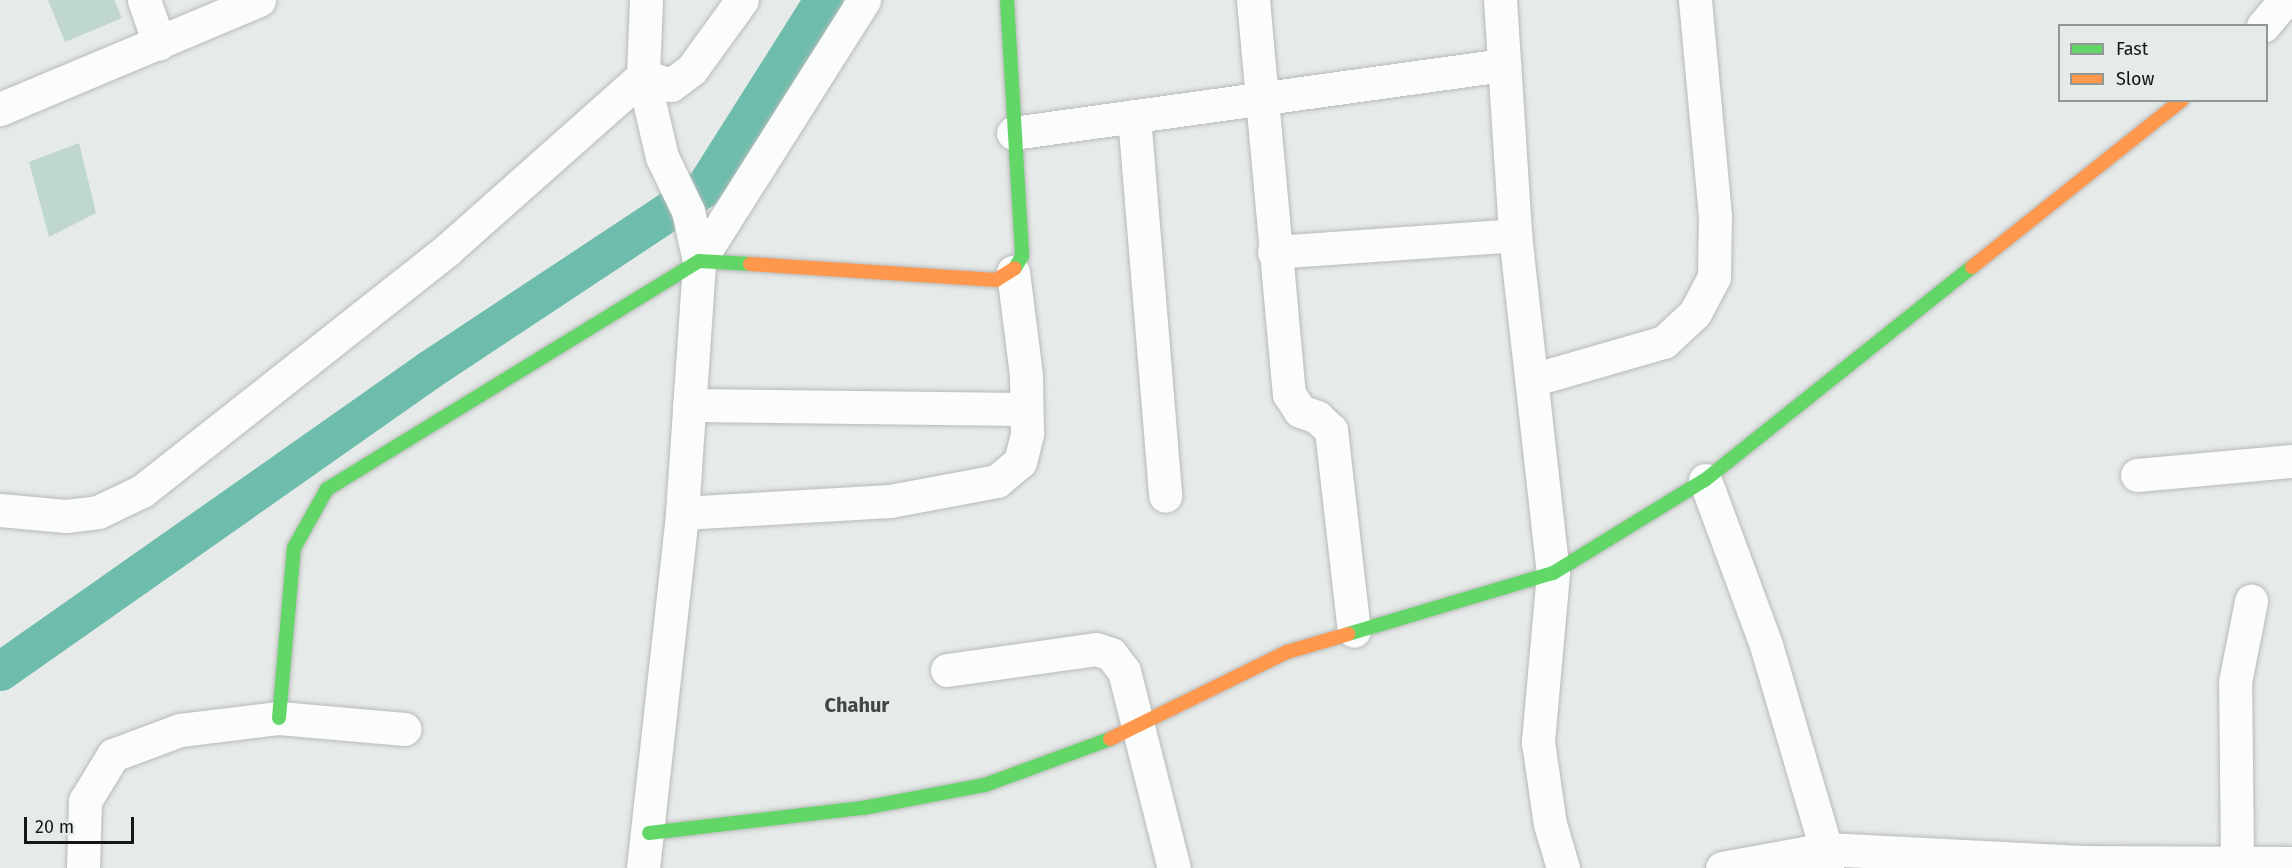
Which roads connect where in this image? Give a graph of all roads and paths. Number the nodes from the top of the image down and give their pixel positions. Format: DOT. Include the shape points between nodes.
graph roads {
  1 [pos="144,0"];
  2 [pos="259,0"];
  3 [pos="646,0"];
  4 [pos="742,0"];
  5 [pos="864,0"];
  6 [pos="1007,0"];
  7 [pos="1253,0"];
  8 [pos="1500,0"];
  9 [pos="1695,0"];
  10 [pos="2285,0"];
  11 [pos="2265,24"];
  12 [pos="159,43"];
  13 [pos="1504,65"];
  14 [pos="643,76"];
  15 [pos="1262,97"];
  16 [pos="2179,102"];
  17 [pos="0,109"];
  18 [pos="1134,116"];
  19 [pos="1013,134"];
  20 [pos="1515,235"];
  21 [pos="1274,252"];
  22 [pos="699,261"];
  23 [pos="1013,272"];
  24 [pos="1532,380"];
  25 [pos="689,405"];
  26 [pos="1026,409"];
  27 [pos="2292,461"];
  28 [pos="2137,475"];
  29 [pos="1705,480"];
  30 [pos="1165,496"];
  31 [pos="0,510"];
  32 [pos="681,513"];
  33 [pos="1553,573"];
  34 [pos="2251,601"];
  35 [pos="1354,631"];
  36 [pos="947,670"];
  37 [pos="279,718"];
  38 [pos="1138,728"];
  39 [pos="405,729"];
  40 [pos="649,833"];
  41 [pos="1826,859"];
  42 [pos="2237,861"];
  43 [pos="2292,863"];
  44 [pos="2082,865"];
  45 [pos="83,868"];
  46 [pos="643,868"];
  47 [pos="1174,868"];
  48 [pos="1563,868"];
  49 [pos="1722,868"];
  1 -- 12 [label="street"];
  2 -- 12 [label="street"];
  3 -- 14 [label="street"];
  4 -- 14 [label="street" via="685,75 671,85"];
  5 -- 22 [label="street"];
  6 -- 19 [label="street"];
  7 -- 15 [label="street"];
  8 -- 13 [label="street"];
  9 -- 24 [label="street" via="1715,216 1714,277 1695,314 1664,342"];
  10 -- 11 [label="street"];
  12 -- 17 [label="street"];
  13 -- 15 [label="street"];
  13 -- 20 [label="street"];
  14 -- 22 [label="street" via="662,157 688,211"];
  14 -- 31 [label="street" via="447,250 142,491 98,512 66,516"];
  15 -- 18 [label="street"];
  15 -- 21 [label="street"];
  16 -- 29 [label="street"];
  18 -- 19 [label="street"];
  18 -- 30 [label="street"];
  19 -- 23 [label="street" via="1022,256"];
  20 -- 21 [label="street"];
  20 -- 24 [label="street"];
  21 -- 35 [label="street" via="1289,394 1300,411 1317,417 1331,430"];
  22 -- 23 [label="street" via="996,280"];
  22 -- 25 [label="street"];
  22 -- 37 [label="street" via="327,489 294,548"];
  23 -- 26 [label="street"];
  24 -- 33 [label="street"];
  25 -- 26 [label="street"];
  25 -- 32 [label="street"];
  26 -- 32 [label="street" via="1020,462 997,481 970,490 890,501"];
  27 -- 28 [label="street"];
  29 -- 33 [label="street"];
  29 -- 41 [label="street" via="1766,645"];
  32 -- 40 [label="street"];
  33 -- 35 [label="street"];
  33 -- 48 [label="street" via="1538,742 1550,824"];
  34 -- 42 [label="street" via="2235,682"];
  35 -- 38 [label="street" via="1287,652"];
  36 -- 38 [label="street" via="1096,649 1111,654 1124,670"];
  37 -- 39 [label="street"];
  37 -- 45 [label="street" via="180,730 113,755 85,801"];
  38 -- 40 [label="street" via="985,785 863,808"];
  38 -- 47 [label="street"];
  40 -- 46 [label="street"];
  41 -- 44 [label="street"];
  41 -- 49 [label="street"];
  42 -- 43 [label="street"];
  42 -- 44 [label="street"];
}
